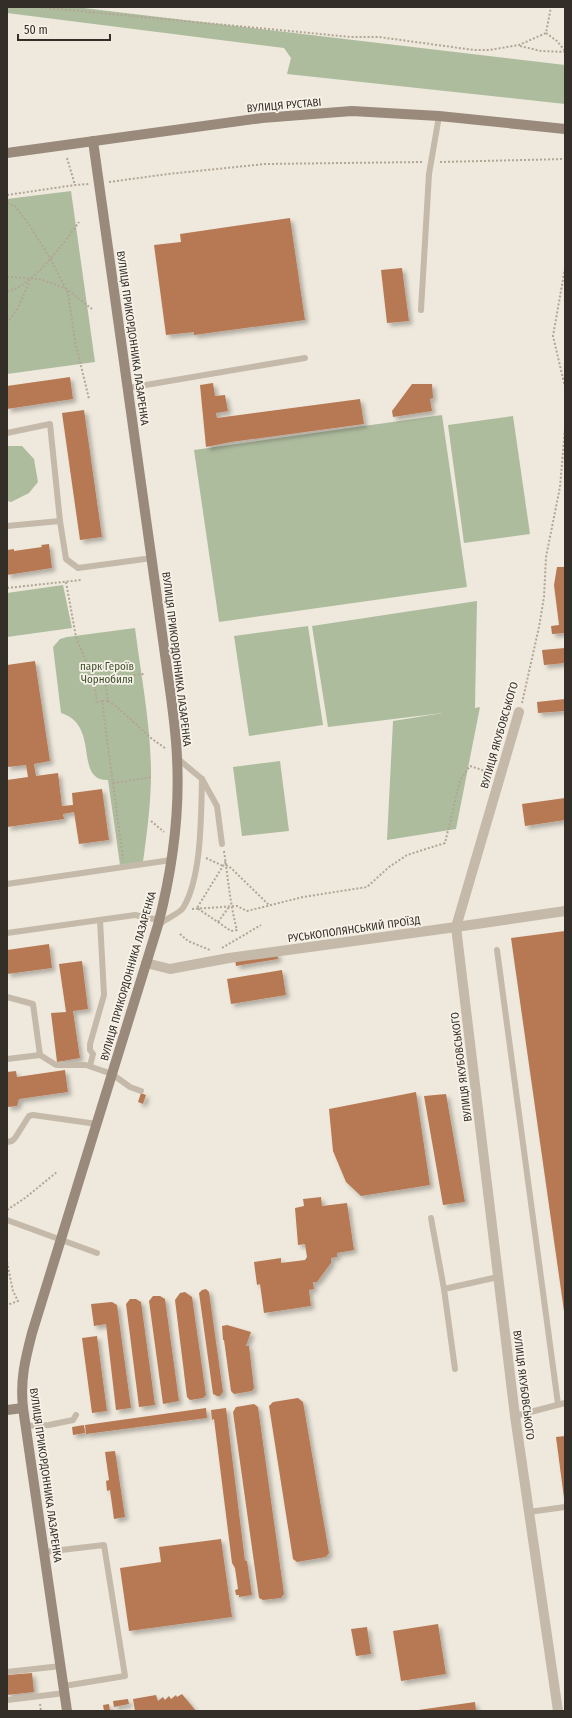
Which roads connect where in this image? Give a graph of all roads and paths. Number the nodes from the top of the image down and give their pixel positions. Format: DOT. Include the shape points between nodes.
graph roads {
  1 [pos="37,7"];
  2 [pos="552,7"];
  3 [pos="546,33"];
  4 [pos="519,45"];
  5 [pos="565,51"];
  6 [pos="439,116"];
  7 [pos="565,129"];
  8 [pos="93,141"];
  9 [pos="7,153"];
  10 [pos="67,158"];
  11 [pos="565,159"];
  12 [pos="431,162"];
  13 [pos="108,183"];
  14 [pos="75,184"];
  15 [pos="91,184"];
  16 [pos="7,196"];
  17 [pos="7,203"];
  18 [pos="79,222"];
  19 [pos="50,258"];
  20 [pos="565,268"];
  21 [pos="7,277"];
  22 [pos="30,279"];
  23 [pos="66,288"];
  24 [pos="7,290"];
  25 [pos="92,309"];
  26 [pos="421,310"];
  27 [pos="7,323"];
  28 [pos="306,358"];
  29 [pos="565,387"];
  30 [pos="128,388"];
  31 [pos="89,399"];
  32 [pos="565,428"];
  33 [pos="7,433"];
  34 [pos="60,521"];
  35 [pos="7,526"];
  36 [pos="152,558"];
  37 [pos="81,580"];
  38 [pos="66,582"];
  39 [pos="7,588"];
  40 [pos="144,674"];
  41 [pos="105,679"];
  42 [pos="94,681"];
  43 [pos="102,701"];
  44 [pos="108,701"];
  45 [pos="519,712"];
  46 [pos="178,758"];
  47 [pos="500,776"];
  48 [pos="152,777"];
  49 [pos="202,779"];
  50 [pos="113,783"];
  51 [pos="151,821"];
  52 [pos="166,834"];
  53 [pos="222,844"];
  54 [pos="171,860"];
  55 [pos="226,861"];
  56 [pos="226,865"];
  57 [pos="124,866"];
  58 [pos="7,884"];
  59 [pos="269,906"];
  60 [pos="230,907"];
  61 [pos="197,908"];
  62 [pos="183,909"];
  63 [pos="565,911"];
  64 [pos="100,920"];
  65 [pos="158,922"];
  66 [pos="218,922"];
  67 [pos="456,927"];
  68 [pos="7,933"];
  69 [pos="180,934"];
  70 [pos="497,950"];
  71 [pos="229,958"];
  72 [pos="146,963"];
  73 [pos="7,997"];
  74 [pos="40,1054"];
  75 [pos="7,1059"];
  76 [pos="90,1066"];
  77 [pos="112,1074"];
  78 [pos="141,1091"];
  79 [pos="97,1124"];
  80 [pos="7,1142"];
  81 [pos="57,1172"];
  82 [pos="7,1210"];
  83 [pos="431,1218"];
  84 [pos="7,1220"];
  85 [pos="61,1241"];
  86 [pos="97,1254"];
  87 [pos="7,1262"];
  88 [pos="498,1277"];
  89 [pos="444,1289"];
  90 [pos="7,1305"];
  91 [pos="455,1369"];
  92 [pos="565,1403"];
  93 [pos="558,1404"];
  94 [pos="23,1408"];
  95 [pos="7,1410"];
  96 [pos="76,1414"];
  97 [pos="515,1416"];
  98 [pos="26,1426"];
  99 [pos="565,1507"];
  100 [pos="529,1512"];
  101 [pos="44,1552"];
  102 [pos="61,1666"];
  103 [pos="7,1672"];
  104 [pos="64,1690"];
  105 [pos="7,1700"];
  106 [pos="67,1711"];
  107 [pos="558,1711"];
  1 -- 4 [label="path" via="350,37 379,37 474,50"];
  2 -- 3 [label="path"];
  3 -- 4 [label="path"];
  3 -- 5 [label="path"];
  4 -- 5 [label="path" via="541,51"];
  6 -- 7 [label="street, ВУЛИЦЯ РУСТАВІ"];
  6 -- 8 [label="street, ВУЛИЦЯ РУСТАВІ" via="352,111 262,118"];
  6 -- 12 [label="lane"];
  8 -- 9 [label="street, ВУЛИЦЯ РУСТАВІ"];
  8 -- 30 [label="street, ВУЛИЦЯ ПРИКОРДОННИКА ЛАЗАРЕНКА"];
  10 -- 14 [label="path"];
  11 -- 12 [label="path"];
  12 -- 13 [label="path" via="265,164"];
  12 -- 26 [label="lane"];
  14 -- 15 [label="path"];
  14 -- 16 [label="path"];
  17 -- 19 [label="path" via="14,206 30,226"];
  18 -- 19 [label="path" via="62,247"];
  19 -- 22 [label="path"];
  19 -- 23 [label="path"];
  20 -- 29 [label="path" via="553,336"];
  21 -- 22 [label="path"];
  22 -- 23 [label="path" via="40,279"];
  22 -- 24 [label="path" via="13,290"];
  22 -- 27 [label="path" via="18,308"];
  23 -- 25 [label="path"];
  23 -- 31 [label="path"];
  28 -- 30 [label="lane"];
  30 -- 36 [label="street, ВУЛИЦЯ ПРИКОРДОННИКА ЛАЗАРЕНКА"];
  32 -- 45 [label="path, ВУЛИЦЯ ЯКУБОВСЬКОГО" via="560,487 546,557 544,597"];
  33 -- 34 [label="lane" via="50,424"];
  34 -- 35 [label="lane"];
  34 -- 36 [label="lane" via="66,559 78,568"];
  36 -- 46 [label="street, ВУЛИЦЯ ПРИКОРДОННИКА ЛАЗАРЕНКА"];
  37 -- 38 [label="path"];
  38 -- 39 [label="path"];
  38 -- 42 [label="path" via="76,637"];
  40 -- 41 [label="path"];
  41 -- 42 [label="path"];
  41 -- 44 [label="path"];
  42 -- 43 [label="path" via="97,702"];
  43 -- 44 [label="path"];
  43 -- 50 [label="path"];
  44 -- 46 [label="path"];
  45 -- 47 [label="street, ВУЛИЦЯ ЯКУБОВСЬКОГО"];
  46 -- 49 [label="lane"];
  46 -- 54 [label="street, ВУЛИЦЯ ПРИКОРДОННИКА ЛАЗАРЕНКА" via="176,817"];
  47 -- 59 [label="path" via="470,766 460,780 445,843 407,855 367,887 303,897"];
  47 -- 67 [label="street, ВУЛИЦЯ ЯКУБОВСЬКОГО"];
  48 -- 50 [label="path"];
  49 -- 53 [label="lane" via="217,806"];
  49 -- 62 [label="lane" via="198,855 193,888"];
  50 -- 57 [label="path"];
  51 -- 52 [label="path"];
  53 -- 55 [label="path"];
  54 -- 57 [label="lane"];
  54 -- 65 [label="street, ВУЛИЦЯ ПРИКОРДОННИКА ЛАЗАРЕНКА"];
  55 -- 56 [label="path"];
  55 -- 61 [label="path"];
  56 -- 59 [label="path"];
  56 -- 60 [label="path"];
  57 -- 58 [label="lane"];
  59 -- 60 [label="path" via="247,911 237,906"];
  60 -- 61 [label="path"];
  60 -- 66 [label="path"];
  60 -- 66 [label="path" via="236,930 231,931"];
  61 -- 62 [label="path"];
  61 -- 66 [label="path"];
  62 -- 65 [label="lane"];
  63 -- 67 [label="street, РУСЬКОПОЛЯНСЬКИЙ ПРОЇЗД"];
  64 -- 65 [label="lane" via="140,915"];
  64 -- 68 [label="lane"];
  64 -- 76 [label="lane" via="104,995 90,1044 93,1054"];
  65 -- 72 [label="street, ВУЛИЦЯ ПРИКОРДОННИКА ЛАЗАРЕНКА"];
  67 -- 71 [label="street, РУСЬКОПОЛЯНСЬКИЙ ПРОЇЗД"];
  67 -- 88 [label="street, ВУЛИЦЯ ЯКУБОВСЬКОГО"];
  69 -- 71 [label="path" via="188,941"];
  70 -- 93 [label="lane"];
  71 -- 72 [label="street, РУСЬКОПОЛЯНСЬКИЙ ПРОЇЗД" via="170,969"];
  72 -- 77 [label="street, ВУЛИЦЯ ПРИКОРДОННИКА ЛАЗАРЕНКА"];
  73 -- 74 [label="lane" via="33,1004"];
  74 -- 75 [label="lane"];
  74 -- 76 [label="lane" via="56,1065"];
  76 -- 77 [label="lane"];
  77 -- 78 [label="lane" via="130,1087"];
  77 -- 79 [label="street, ВУЛИЦЯ ПРИКОРДОННИКА ЛАЗАРЕНКА"];
  79 -- 80 [label="lane" via="33,1115 29,1116 15,1138"];
  79 -- 85 [label="street, ВУЛИЦЯ ПРИКОРДОННИКА ЛАЗАРЕНКА"];
  81 -- 82 [label="path"];
  83 -- 89 [label="lane"];
  84 -- 85 [label="lane"];
  85 -- 86 [label="lane"];
  85 -- 94 [label="street, ВУЛИЦЯ ПРИКОРДОННИКА ЛАЗАРЕНКА" via="22,1372"];
  87 -- 90 [label="path" via="13,1291 18,1301"];
  88 -- 89 [label="lane"];
  88 -- 97 [label="street, ВУЛИЦЯ ЯКУБОВСЬКОГО"];
  89 -- 91 [label="lane"];
  92 -- 93 [label="lane"];
  93 -- 97 [label="lane"];
  94 -- 95 [label="street"];
  94 -- 98 [label="street, ВУЛИЦЯ ПРИКОРДОННИКА ЛАЗАРЕНКА"];
  96 -- 98 [label="lane" via="73,1420"];
  97 -- 100 [label="street, ВУЛИЦЯ ЯКУБОВСЬКОГО"];
  98 -- 101 [label="street, ВУЛИЦЯ ПРИКОРДОННИКА ЛАЗАРЕНКА"];
  99 -- 100 [label="lane"];
  100 -- 107 [label="street, ВУЛИЦЯ ЯКУБОВСЬКОГО"];
  101 -- 102 [label="street, ВУЛИЦЯ ПРИКОРДОННИКА ЛАЗАРЕНКА"];
  101 -- 104 [label="lane" via="104,1545 125,1676"];
  102 -- 103 [label="lane"];
  102 -- 104 [label="street, ВУЛИЦЯ ПРИКОРДОННИКА ЛАЗАРЕНКА"];
  104 -- 105 [label="lane"];
  104 -- 106 [label="street, ВУЛИЦЯ ПРИКОРДОННИКА ЛАЗАРЕНКА"];
}
